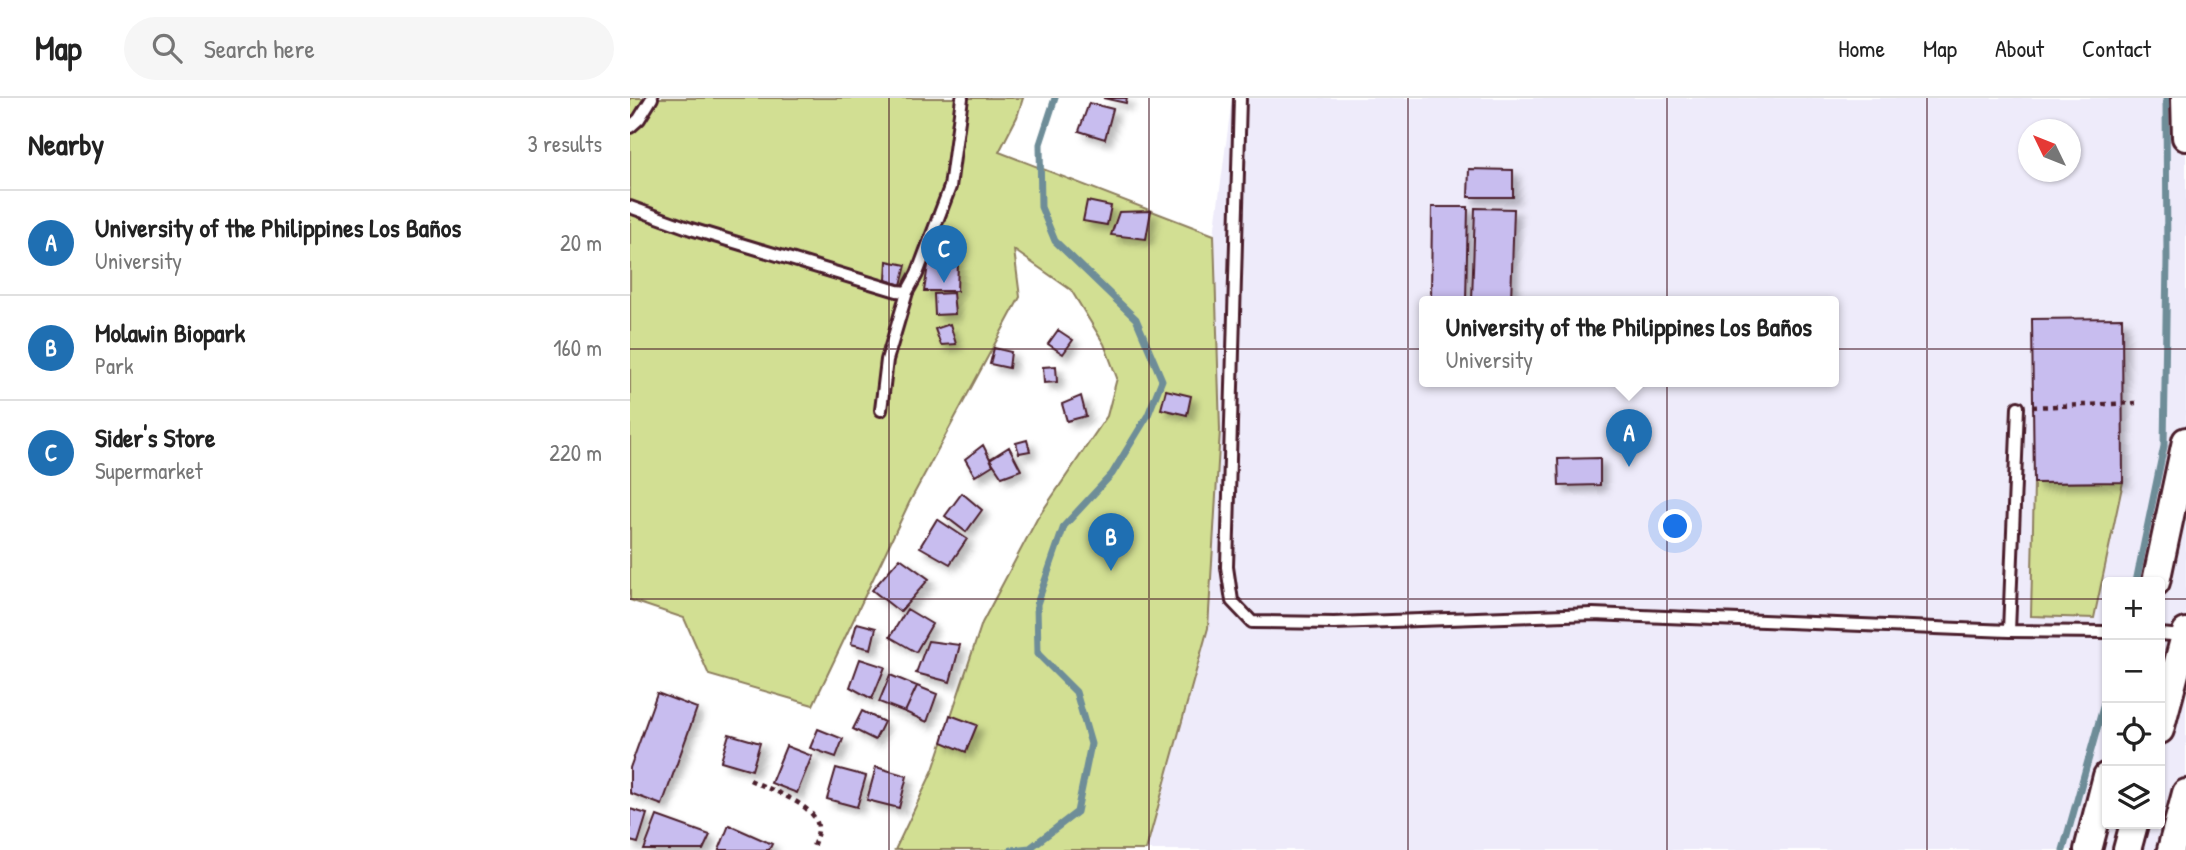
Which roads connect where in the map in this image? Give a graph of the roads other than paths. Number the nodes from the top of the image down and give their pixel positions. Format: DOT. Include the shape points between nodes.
graph roads {
  1 [pos="652,98"];
  2 [pos="962,98"];
  3 [pos="1240,98"];
  4 [pos="2185,98"];
  5 [pos="630,127"];
  6 [pos="2186,137"];
  7 [pos="630,207"];
  8 [pos="907,292"];
  9 [pos="2018,407"];
  10 [pos="881,410"];
  11 [pos="2186,441"];
  12 [pos="2183,470"];
  13 [pos="2157,577"];
  14 [pos="2009,631"];
  15 [pos="2102,632"];
  16 [pos="2165,634"];
  17 [pos="2186,635"];
  18 [pos="2165,712"];
  19 [pos="2186,793"];
  20 [pos="2102,795"];
  21 [pos="2133,829"];
  22 [pos="2088,850"];
  23 [pos="2127,850"];
  24 [pos="2171,850"];
  1 -- 5 [label="lane"];
  2 -- 8 [label="lane" via="950,187"];
  3 -- 14 [label="lane" via="1227,567 1231,601 1252,622 1592,614"];
  4 -- 6 [label="street"];
  7 -- 8 [label="lane"];
  8 -- 10 [label="lane" via="887,360"];
  9 -- 14 [label="lane"];
  11 -- 12 [label="street"];
  12 -- 13 [label="street"];
  14 -- 15 [label="lane"];
  16 -- 17 [label="lane"];
  17 -- 18 [label="street"];
  19 -- 24 [label="street"];
  20 -- 22 [label="street"];
  21 -- 23 [label="street"];
}
